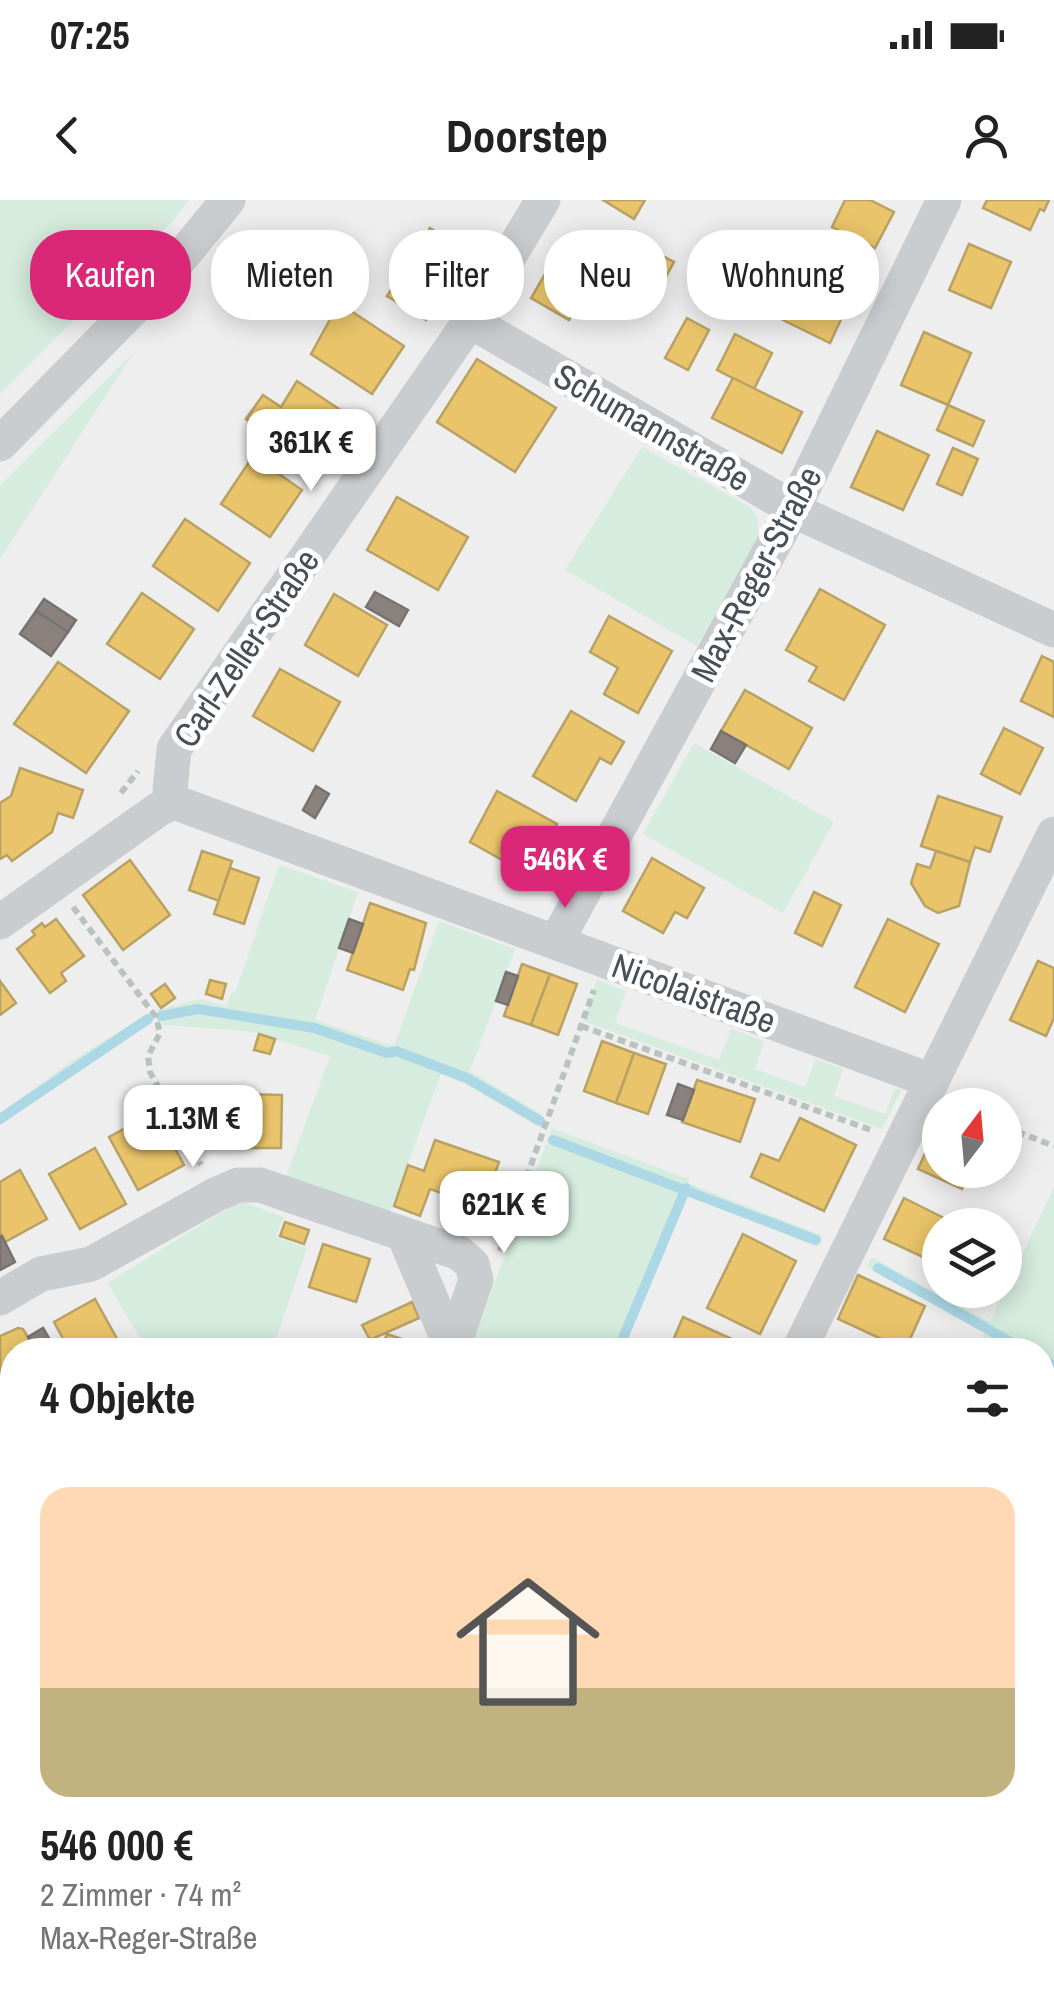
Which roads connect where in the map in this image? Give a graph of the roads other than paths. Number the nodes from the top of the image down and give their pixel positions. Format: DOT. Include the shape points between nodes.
graph roads {
  1 [pos="228,200"];
  2 [pos="544,200"];
  3 [pos="944,200"];
  4 [pos="470,321"];
  5 [pos="0,444"];
  6 [pos="793,509"];
  7 [pos="1054,630"];
  8 [pos="174,802"];
  9 [pos="1054,834"];
  10 [pos="8,912"];
  11 [pos="556,942"];
  12 [pos="932,1081"];
  13 [pos="404,1235"];
  14 [pos="0,1298"];
  15 [pos="447,1338"];
  16 [pos="456,1338"];
  17 [pos="805,1338"];
  1 -- 5 [label="street" via="169,272"];
  2 -- 4 [label="street, Carl-Zeller-Straße"];
  3 -- 6 [label="street, Max-Reger-Straße"];
  4 -- 6 [label="street, Schumannstraße"];
  4 -- 8 [label="street, Carl-Zeller-Straße" via="174,749"];
  6 -- 7 [label="street, Schumannstraße"];
  6 -- 11 [label="street, Max-Reger-Straße"];
  8 -- 10 [label="street"];
  8 -- 11 [label="street, Nicolaistraße"];
  9 -- 12 [label="street"];
  11 -- 12 [label="street, Nicolaistraße"];
  12 -- 17 [label="street"];
  13 -- 14 [label="street" via="260,1185 238,1185 92,1264 42,1274"];
  13 -- 15 [label="street"];
  13 -- 16 [label="street" via="459,1252 472,1264 476,1280"];
}
